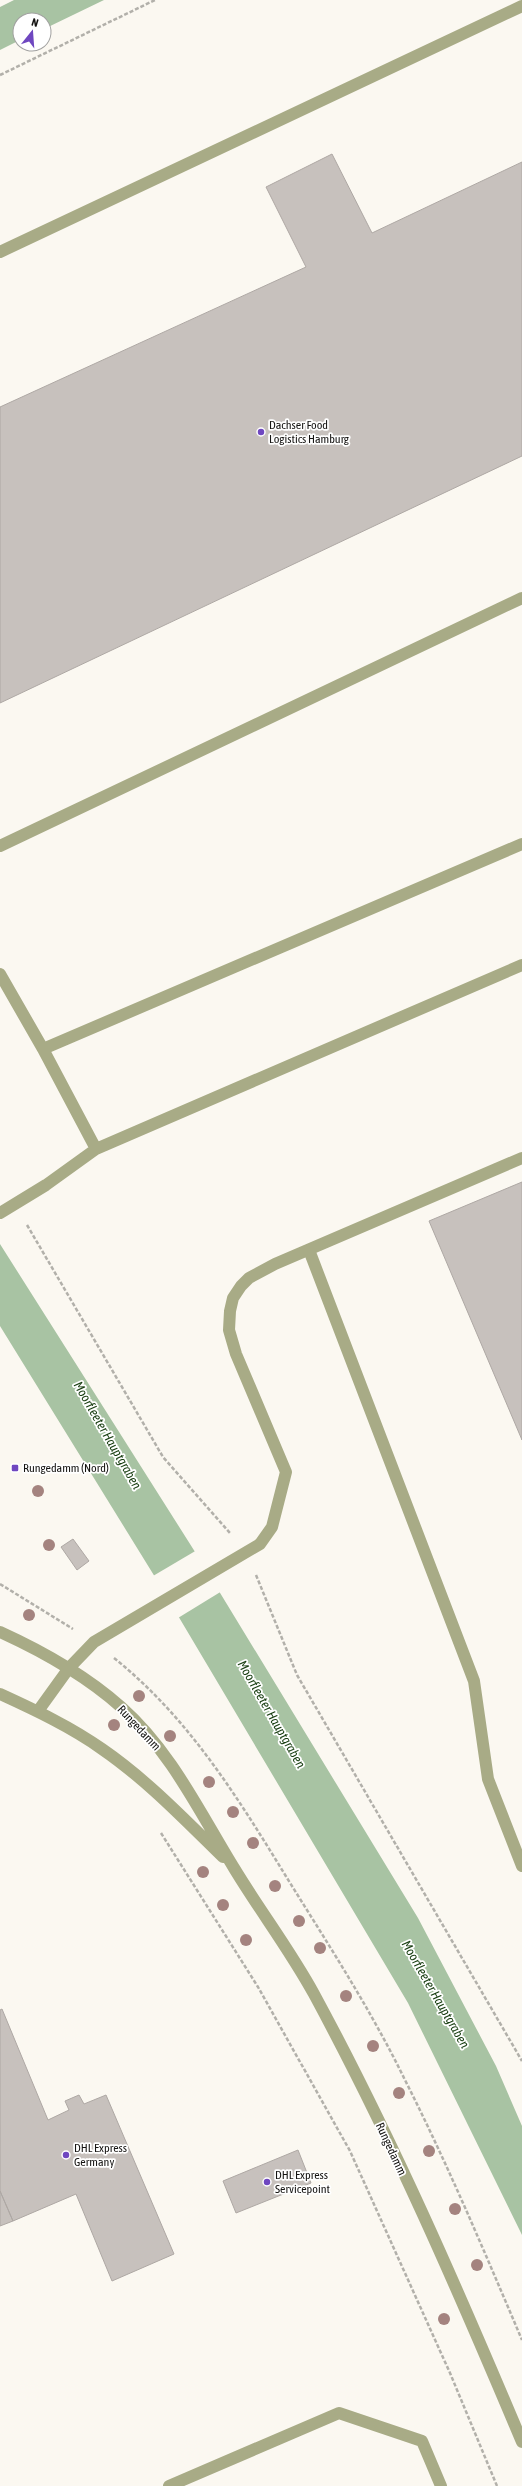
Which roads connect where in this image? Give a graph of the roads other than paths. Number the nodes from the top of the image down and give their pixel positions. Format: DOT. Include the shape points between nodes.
graph roads {
  1 [pos="522,6"];
  2 [pos="0,252"];
  3 [pos="522,598"];
  4 [pos="522,844"];
  5 [pos="0,846"];
  6 [pos="522,965"];
  7 [pos="0,974"];
  8 [pos="43,1049"];
  9 [pos="96,1149"];
  10 [pos="522,1158"];
  11 [pos="8,1209"];
  12 [pos="309,1250"];
  13 [pos="0,1632"];
  14 [pos="69,1668"];
  15 [pos="0,1694"];
  16 [pos="38,1711"];
  17 [pos="522,1866"];
  18 [pos="235,1870"];
  19 [pos="522,2442"];
  20 [pos="169,2486"];
  21 [pos="441,2486"];
  1 -- 2 [label="street"];
  3 -- 5 [label="street"];
  4 -- 8 [label="street"];
  6 -- 9 [label="street"];
  7 -- 8 [label="street"];
  8 -- 9 [label="street"];
  9 -- 11 [label="street" via="46,1186"];
  10 -- 12 [label="street"];
  12 -- 14 [label="street" via="249,1278 233,1298 230,1311 229,1330 236,1354 286,1472 272,1527 260,1544 94,1642"];
  12 -- 17 [label="street" via="474,1681 488,1779"];
  13 -- 14 [label="street, Rungedamm"];
  14 -- 16 [label="street"];
  14 -- 18 [label="street, Rungedamm" via="122,1708 170,1762"];
  15 -- 16 [label="street, Rungedamm"];
  16 -- 18 [label="street, Rungedamm" via="118,1760 181,1816"];
  18 -- 19 [label="street, Rungedamm" via="312,1992 366,2094 479,2339"];
  20 -- 21 [label="street" via="339,2413 422,2441"];
}
